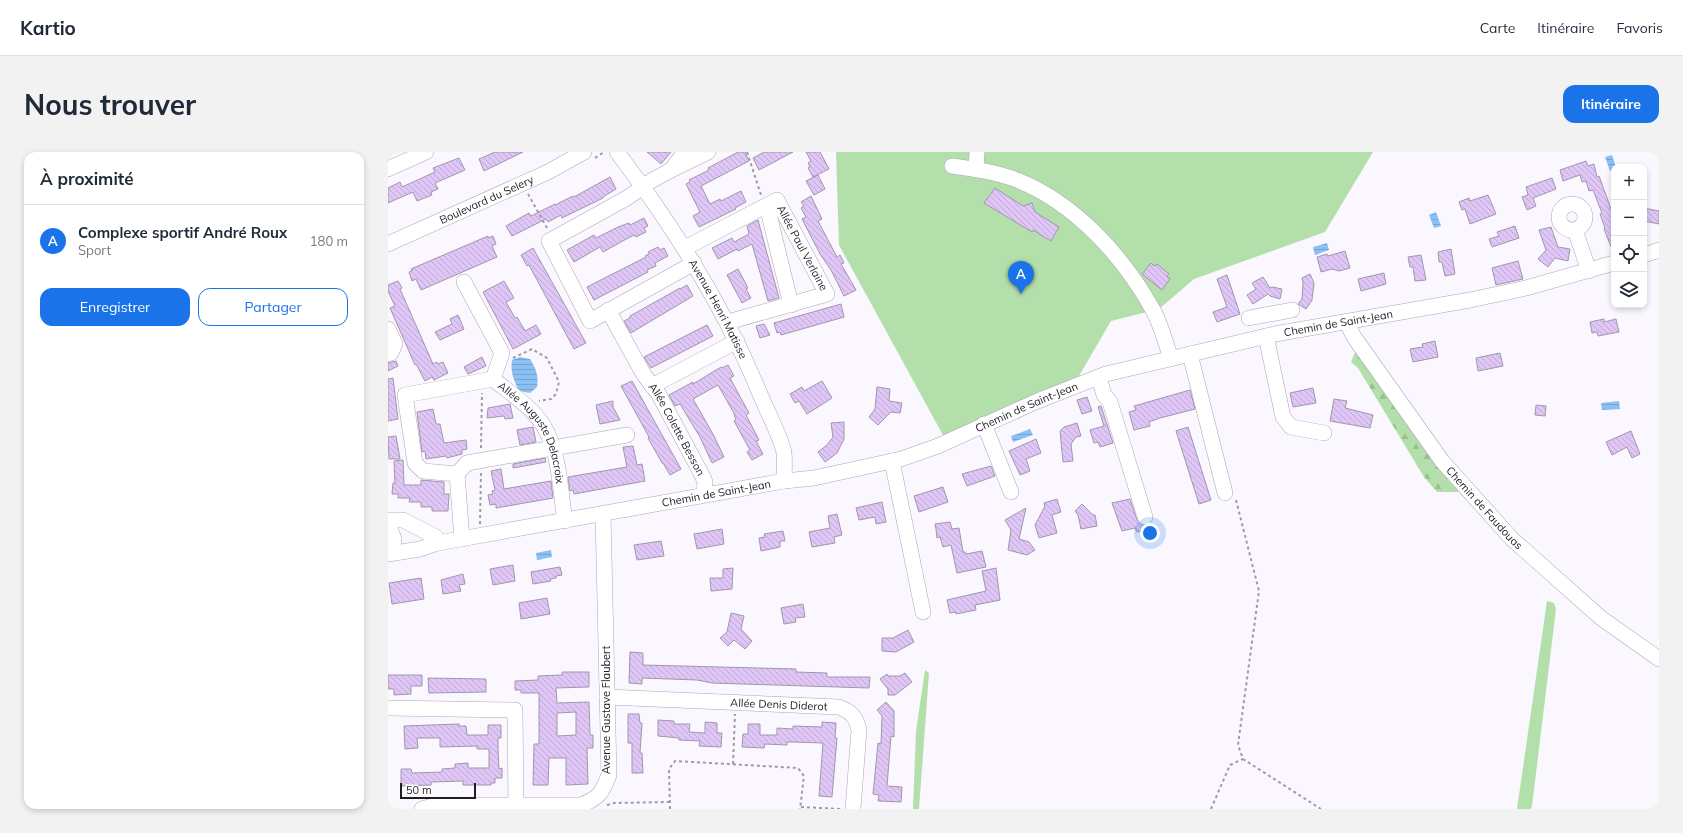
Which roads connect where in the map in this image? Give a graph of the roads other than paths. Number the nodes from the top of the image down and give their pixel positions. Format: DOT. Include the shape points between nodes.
graph roads {
  1 [pos="426,152"];
  2 [pos="584,152"];
  3 [pos="617,152"];
  4 [pos="685,152"];
  5 [pos="708,152"];
  6 [pos="977,152"];
  7 [pos="952,166"];
  8 [pos="388,169"];
  9 [pos="976,169"];
  10 [pos="671,170"];
  11 [pos="643,187"];
  12 [pos="766,207"];
  13 [pos="1575,230"];
  14 [pos="388,244"];
  15 [pos="685,248"];
  16 [pos="1659,250"];
  17 [pos="1647,253"];
  18 [pos="694,263"];
  19 [pos="1611,265"];
  20 [pos="1589,271"];
  21 [pos="464,282"];
  22 [pos="791,305"];
  23 [pos="608,310"];
  24 [pos="1292,310"];
  25 [pos="1271,314"];
  26 [pos="1249,318"];
  27 [pos="728,322"];
  28 [pos="1347,323"];
  29 [pos="388,329"];
  30 [pos="1270,335"];
  31 [pos="737,341"];
  32 [pos="388,354"];
  33 [pos="1190,354"];
  34 [pos="1171,358"];
  35 [pos="1099,377"];
  36 [pos="493,379"];
  37 [pos="652,386"];
  38 [pos="984,424"];
  39 [pos="1324,433"];
  40 [pos="627,435"];
  41 [pos="554,448"];
  42 [pos="892,461"];
  43 [pos="457,474"];
  44 [pos="784,481"];
  45 [pos="1011,492"];
  46 [pos="1229,493"];
  47 [pos="704,495"];
  48 [pos="602,514"];
  49 [pos="1145,517"];
  50 [pos="388,520"];
  51 [pos="565,520"];
  52 [pos="388,524"];
  53 [pos="462,539"];
  54 [pos="438,543"];
  55 [pos="390,553"];
  56 [pos="923,612"];
  57 [pos="1659,659"];
  58 [pos="607,697"];
  59 [pos="388,708"];
  60 [pos="516,805"];
  61 [pos="600,805"];
  62 [pos="498,807"];
  63 [pos="422,809"];
  64 [pos="853,809"];
  1 -- 8 [label="street"];
  2 -- 14 [label="street, Boulevard du Selery" via="548,172"];
  3 -- 11 [label="street, Avenue Henri Matisse"];
  4 -- 10 [label="street"];
  5 -- 10 [label="street"];
  6 -- 9 [label="street"];
  7 -- 9 [label="street"];
  9 -- 34 [label="street" via="1028,185 1092,229 1115,255 1153,310"];
  10 -- 11 [label="street"];
  11 -- 15 [label="street, Avenue Henri Matisse"];
  11 -- 23 [label="street" via="549,241 590,321"];
  12 -- 15 [label="street, Allée Paul Verlaine"];
  12 -- 22 [label="street, Allée Paul Verlaine"];
  12 -- 22 [label="street, Allée Paul Verlaine" via="778,200 827,294"];
  13 -- 20 [label="street"];
  15 -- 18 [label="street, Avenue Henri Matisse"];
  16 -- 17 [label="street"];
  18 -- 23 [label="street"];
  18 -- 27 [label="street, Avenue Henri Matisse"];
  19 -- 20 [label="street, Chemin de Saint-Jean"];
  20 -- 28 [label="street, Chemin de Saint-Jean" via="1526,288"];
  21 -- 36 [label="street" via="502,354"];
  22 -- 27 [label="street, Allée Paul Verlaine"];
  23 -- 37 [label="street"];
  24 -- 25 [label="street"];
  25 -- 26 [label="street"];
  25 -- 30 [label="street"];
  27 -- 31 [label="street, Avenue Henri Matisse"];
  28 -- 30 [label="street, Chemin de Saint-Jean"];
  28 -- 57 [label="street, Chemin de Faudouas" via="1354,337 1442,461 1512,539 1601,618"];
  29 -- 32 [label="street" via="395,344"];
  30 -- 33 [label="street, Chemin de Saint-Jean"];
  30 -- 39 [label="street" via="1283,417 1291,427"];
  31 -- 37 [label="street, Allée Colette Besson"];
  31 -- 44 [label="street, Avenue Henri Matisse" via="784,453"];
  33 -- 34 [label="street, Chemin de Saint-Jean"];
  33 -- 46 [label="street"];
  34 -- 35 [label="street, Chemin de Saint-Jean"];
  35 -- 38 [label="street, Chemin de Saint-Jean"];
  35 -- 49 [label="street" via="1104,395 1110,402"];
  36 -- 41 [label="street, Allée Auguste Delacroix" via="543,424"];
  36 -- 43 [label="street, Allée Auguste Delacroix" via="405,395 415,463 423,471"];
  37 -- 47 [label="street, Allée Colette Besson" via="702,475 705,482"];
  38 -- 42 [label="street, Chemin de Saint-Jean" via="938,446"];
  38 -- 45 [label="street"];
  40 -- 41 [label="street"];
  41 -- 43 [label="street" via="467,463"];
  41 -- 51 [label="street, Allée Auguste Delacroix"];
  42 -- 44 [label="street, Chemin de Saint-Jean" via="849,471"];
  42 -- 56 [label="street"];
  43 -- 53 [label="street"];
  44 -- 47 [label="street, Chemin de Saint-Jean"];
  47 -- 48 [label="street, Chemin de Saint-Jean"];
  48 -- 51 [label="street, Chemin de Saint-Jean"];
  48 -- 58 [label="street, Avenue Gustave Flaubert"];
  50 -- 54 [label="street" via="403,520 436,538"];
  51 -- 53 [label="street, Chemin de Saint-Jean"];
  52 -- 55 [label="street, Chemin de Saint-Jean" via="394,539"];
  53 -- 54 [label="street, Chemin de Saint-Jean"];
  54 -- 55 [label="street, Chemin de Saint-Jean" via="420,549"];
  58 -- 61 [label="street, Avenue Gustave Flaubert" via="609,774"];
  58 -- 64 [label="street, Allée Denis Diderot" via="840,707 850,711 856,719 858,730"];
  59 -- 60 [label="street" via="515,710"];
  60 -- 61 [label="street"];
  60 -- 62 [label="street"];
  62 -- 63 [label="street" via="436,805"];
}
